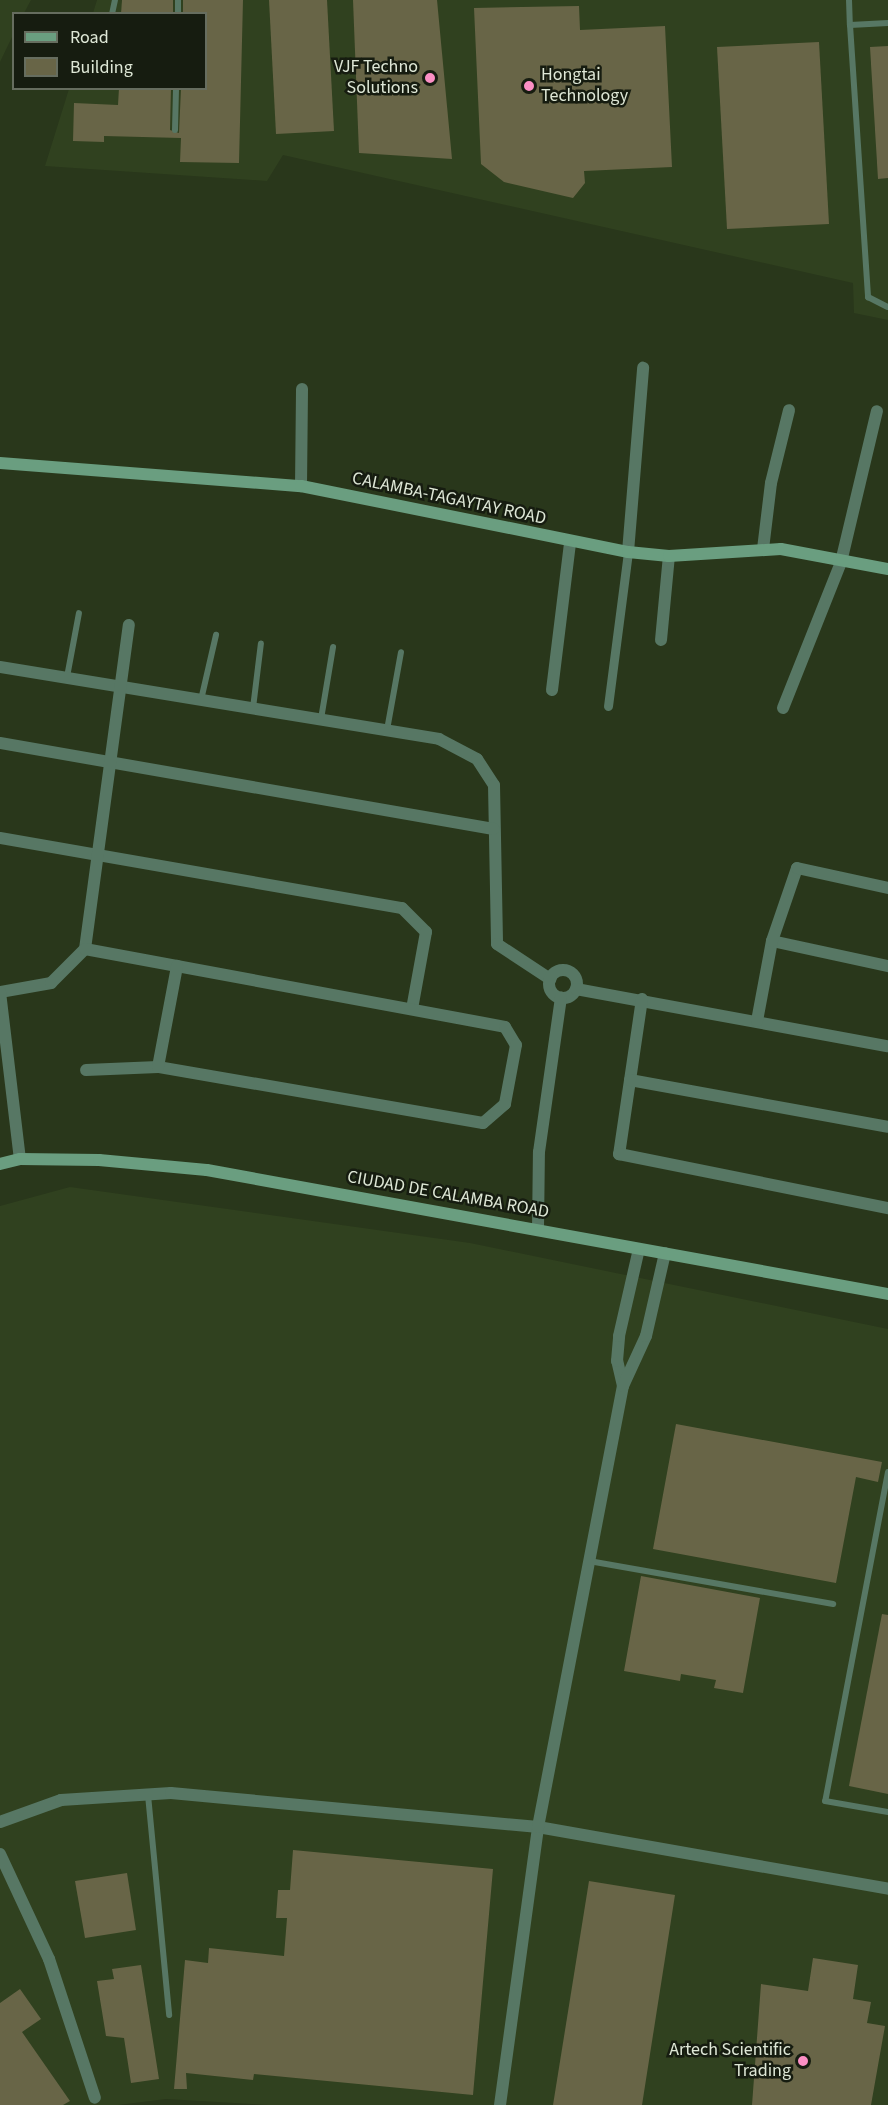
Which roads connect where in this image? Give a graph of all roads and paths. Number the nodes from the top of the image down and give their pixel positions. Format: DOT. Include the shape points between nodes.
graph roads {
  1 [pos="849,0"];
  2 [pos="888,23"];
  3 [pos="850,25"];
  4 [pos="176,90"];
  5 [pos="175,130"];
  6 [pos="888,308"];
  7 [pos="643,368"];
  8 [pos="302,389"];
  9 [pos="789,410"];
  10 [pos="877,411"];
  11 [pos="0,463"];
  12 [pos="301,486"];
  13 [pos="570,543"];
  14 [pos="763,549"];
  15 [pos="628,552"];
  16 [pos="669,556"];
  17 [pos="841,562"];
  18 [pos="888,569"];
  19 [pos="79,613"];
  20 [pos="129,626"];
  21 [pos="216,635"];
  22 [pos="661,640"];
  23 [pos="261,644"];
  24 [pos="333,646"];
  25 [pos="401,652"];
  26 [pos="0,667"];
  27 [pos="67,677"];
  28 [pos="124,686"];
  29 [pos="552,690"];
  30 [pos="201,700"];
  31 [pos="608,706"];
  32 [pos="254,708"];
  33 [pos="783,708"];
  34 [pos="321,719"];
  35 [pos="387,730"];
  36 [pos="0,743"];
  37 [pos="111,763"];
  38 [pos="494,829"];
  39 [pos="0,838"];
  40 [pos="98,854"];
  41 [pos="888,888"];
  42 [pos="772,941"];
  43 [pos="85,949"];
  44 [pos="177,966"];
  45 [pos="888,966"];
  46 [pos="550,979"];
  47 [pos="576,989"];
  48 [pos="0,992"];
  49 [pos="561,998"];
  50 [pos="642,999"];
  51 [pos="412,1009"];
  52 [pos="757,1021"];
  53 [pos="888,1046"];
  54 [pos="158,1067"];
  55 [pos="86,1070"];
  56 [pos="630,1080"];
  57 [pos="888,1127"];
  58 [pos="20,1159"];
  59 [pos="0,1164"];
  60 [pos="888,1208"];
  61 [pos="538,1229"];
  62 [pos="639,1249"];
  63 [pos="665,1253"];
  64 [pos="888,1294"];
  65 [pos="623,1386"];
  66 [pos="888,1472"];
  67 [pos="589,1562"];
  68 [pos="833,1604"];
  69 [pos="148,1794"];
  70 [pos="888,1812"];
  71 [pos="0,1822"];
  72 [pos="538,1827"];
  73 [pos="0,1854"];
  74 [pos="888,1889"];
  75 [pos="169,2015"];
  76 [pos="95,2098"];
  77 [pos="500,2105"];
  1 -- 3 [label="lane"];
  2 -- 3 [label="lane"];
  3 -- 6 [label="lane" via="868,297"];
  4 -- 5 [label="lane"];
  7 -- 15 [label="street"];
  8 -- 12 [label="street"];
  9 -- 14 [label="street" via="771,483"];
  10 -- 17 [label="street"];
  11 -- 12 [label="main road, CALAMBA-TAGAYTAY ROAD"];
  12 -- 13 [label="main road, CALAMBA-TAGAYTAY ROAD"];
  13 -- 15 [label="main road, CALAMBA-TAGAYTAY ROAD"];
  13 -- 29 [label="street"];
  14 -- 16 [label="main road, CALAMBA-TAGAYTAY ROAD"];
  14 -- 17 [label="main road, CALAMBA-TAGAYTAY ROAD" via="812,554"];
  15 -- 16 [label="main road, CALAMBA-TAGAYTAY ROAD"];
  15 -- 31 [label="street"];
  16 -- 22 [label="street"];
  17 -- 18 [label="main road, CALAMBA-TAGAYTAY ROAD"];
  17 -- 33 [label="street"];
  19 -- 27 [label="lane"];
  20 -- 28 [label="street"];
  21 -- 30 [label="lane"];
  23 -- 32 [label="lane"];
  24 -- 34 [label="lane"];
  25 -- 35 [label="lane"];
  26 -- 27 [label="street"];
  27 -- 28 [label="street"];
  28 -- 30 [label="street"];
  28 -- 37 [label="street"];
  30 -- 32 [label="street"];
  32 -- 34 [label="street"];
  34 -- 35 [label="street"];
  35 -- 38 [label="street" via="438,739 477,759 494,785"];
  36 -- 37 [label="street"];
  37 -- 38 [label="street"];
  37 -- 40 [label="street"];
  38 -- 46 [label="street" via="497,944"];
  39 -- 40 [label="street"];
  40 -- 43 [label="street"];
  40 -- 51 [label="street" via="402,908 426,932"];
  41 -- 42 [label="street" via="796,868"];
  42 -- 45 [label="street"];
  42 -- 52 [label="street"];
  43 -- 44 [label="street"];
  43 -- 48 [label="street" via="51,983"];
  44 -- 51 [label="street"];
  44 -- 54 [label="street"];
  46 -- 47 [label="street" via="559,970 571,972"];
  46 -- 49 [label="street" via="551,991"];
  47 -- 49 [label="street"];
  47 -- 50 [label="street"];
  48 -- 58 [label="street"];
  49 -- 61 [label="street" via="539,1152"];
  50 -- 52 [label="street"];
  50 -- 56 [label="street"];
  51 -- 54 [label="street" via="504,1027 516,1045 505,1104 483,1123"];
  52 -- 53 [label="street"];
  54 -- 55 [label="street"];
  56 -- 57 [label="street"];
  56 -- 60 [label="street" via="619,1154"];
  58 -- 59 [label="main road, CIUDAD DE CALAMBA ROAD"];
  58 -- 61 [label="main road, CIUDAD DE CALAMBA ROAD" via="99,1160 207,1170"];
  61 -- 62 [label="main road, CIUDAD DE CALAMBA ROAD"];
  62 -- 63 [label="main road, CIUDAD DE CALAMBA ROAD"];
  62 -- 65 [label="street" via="619,1336 617,1361"];
  63 -- 64 [label="main road, CIUDAD DE CALAMBA ROAD"];
  63 -- 65 [label="street" via="646,1336"];
  65 -- 67 [label="street"];
  66 -- 70 [label="lane" via="825,1801"];
  67 -- 68 [label="lane"];
  67 -- 72 [label="street"];
  69 -- 71 [label="street" via="61,1800"];
  69 -- 72 [label="street"];
  69 -- 75 [label="lane"];
  72 -- 74 [label="street"];
  72 -- 77 [label="street"];
  73 -- 76 [label="street" via="49,1959"];
}
